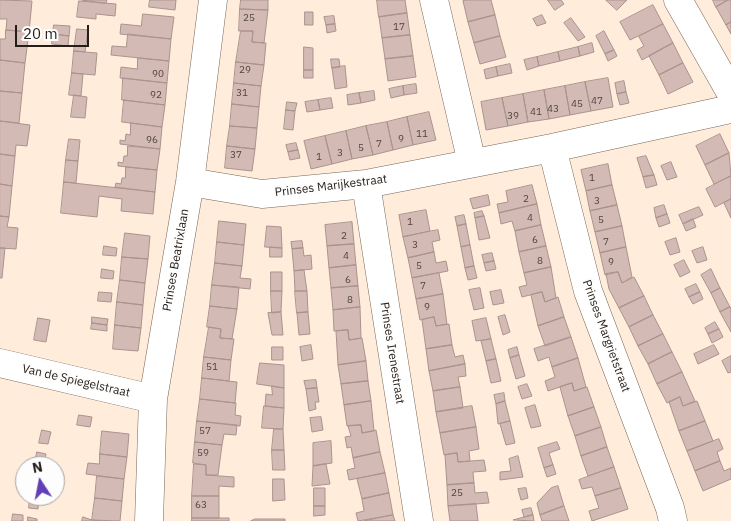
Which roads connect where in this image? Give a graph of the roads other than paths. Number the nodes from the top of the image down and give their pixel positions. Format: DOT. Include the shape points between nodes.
graph roads {
  1 [pos="213,0"];
  2 [pos="434,0"];
  3 [pos="678,0"];
  4 [pos="731,94"];
  5 [pos="731,109"];
  6 [pos="552,148"];
  7 [pos="472,163"];
  8 [pos="190,182"];
  9 [pos="366,184"];
  10 [pos="0,364"];
  11 [pos="153,398"];
  12 [pos="149,521"];
  13 [pos="418,521"];
  14 [pos="673,521"];
  1 -- 8 [label="street, Prinses Beatrixlaan"];
  2 -- 7 [label="street"];
  3 -- 4 [label="street"];
  5 -- 6 [label="street, Prinses Marijkestraat"];
  6 -- 7 [label="street, Prinses Marijkestraat"];
  6 -- 14 [label="street, Prinses Margrietstraat" via="588,291"];
  7 -- 9 [label="street, Prinses Marijkestraat"];
  8 -- 9 [label="street, Prinses Marijkestraat" via="262,194"];
  8 -- 11 [label="street, Prinses Beatrixlaan"];
  9 -- 13 [label="street, Prinses Irenestraat"];
  10 -- 11 [label="street, Van de Spiegelstraat"];
  11 -- 12 [label="street, Prinses Beatrixlaan"];
}
